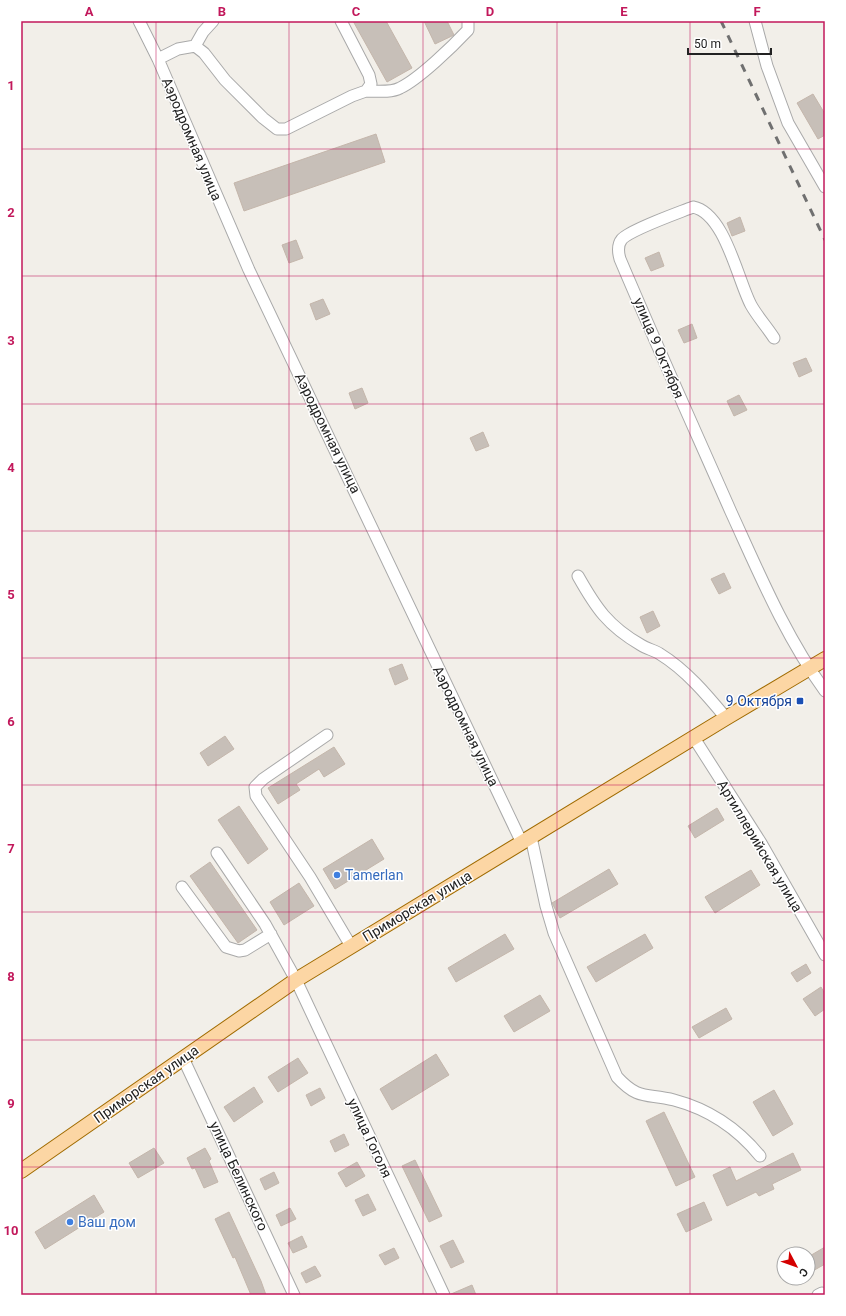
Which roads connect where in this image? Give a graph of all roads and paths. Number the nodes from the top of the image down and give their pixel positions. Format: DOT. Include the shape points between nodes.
graph roads {
  1 [pos="139,21"];
  2 [pos="213,21"];
  3 [pos="341,21"];
  4 [pos="468,21"];
  5 [pos="755,21"];
  6 [pos="195,46"];
  7 [pos="158,59"];
  8 [pos="366,91"];
  9 [pos="825,187"];
  10 [pos="774,338"];
  11 [pos="578,576"];
  12 [pos="825,659"];
  13 [pos="809,669"];
  14 [pos="825,691"];
  15 [pos="726,718"];
  16 [pos="327,735"];
  17 [pos="694,738"];
  18 [pos="527,840"];
  19 [pos="217,853"];
  20 [pos="182,887"];
  21 [pos="271,934"];
  22 [pos="351,946"];
  23 [pos="825,955"];
  24 [pos="296,980"];
  25 [pos="183,1058"];
  26 [pos="760,1156"];
  27 [pos="21,1171"];
  28 [pos="294,1295"];
  29 [pos="444,1295"];
  1 -- 7 [label="lane, Аэродромная улица"];
  2 -- 6 [label="lane"];
  3 -- 8 [label="lane" via="369,75 371,84"];
  4 -- 8 [label="lane" via="468,30 460,38 429,67 399,89"];
  5 -- 9 [label="lane" via="767,66 788,123"];
  6 -- 7 [label="lane" via="178,49"];
  6 -- 8 [label="lane" via="204,53 225,80 277,129 286,129"];
  7 -- 18 [label="lane, Аэродромная улица" via="249,270"];
  10 -- 13 [label="lane, улица 9 Октября" via="751,305 721,233 698,208 693,207 622,239 618,252 620,259 678,394 782,622"];
  11 -- 15 [label="lane" via="604,618 617,630 660,654 684,673"];
  12 -- 13 [label="main road, Приморская улица"];
  13 -- 14 [label="lane"];
  13 -- 15 [label="main road, Приморская улица"];
  15 -- 17 [label="main road, Приморская улица"];
  16 -- 22 [label="lane" via="263,779 255,787 256,796 310,877"];
  17 -- 18 [label="main road, Приморская улица"];
  17 -- 23 [label="lane, Артиллерийская улица" via="761,843"];
  18 -- 22 [label="main road, Приморская улица"];
  18 -- 26 [label="lane, Аэродромная улица" via="554,933 617,1077 627,1088 641,1095 674,1100 722,1121 747,1140"];
  19 -- 21 [label="lane, улица Гоголя"];
  20 -- 21 [label="lane" via="226,947 245,950"];
  21 -- 24 [label="lane, улица Гоголя"];
  22 -- 24 [label="main road, Приморская улица"];
  24 -- 25 [label="main road, Приморская улица"];
  24 -- 29 [label="lane, улица Гоголя"];
  25 -- 27 [label="main road, Приморская улица"];
  25 -- 28 [label="lane, улица Белинского"];
}
